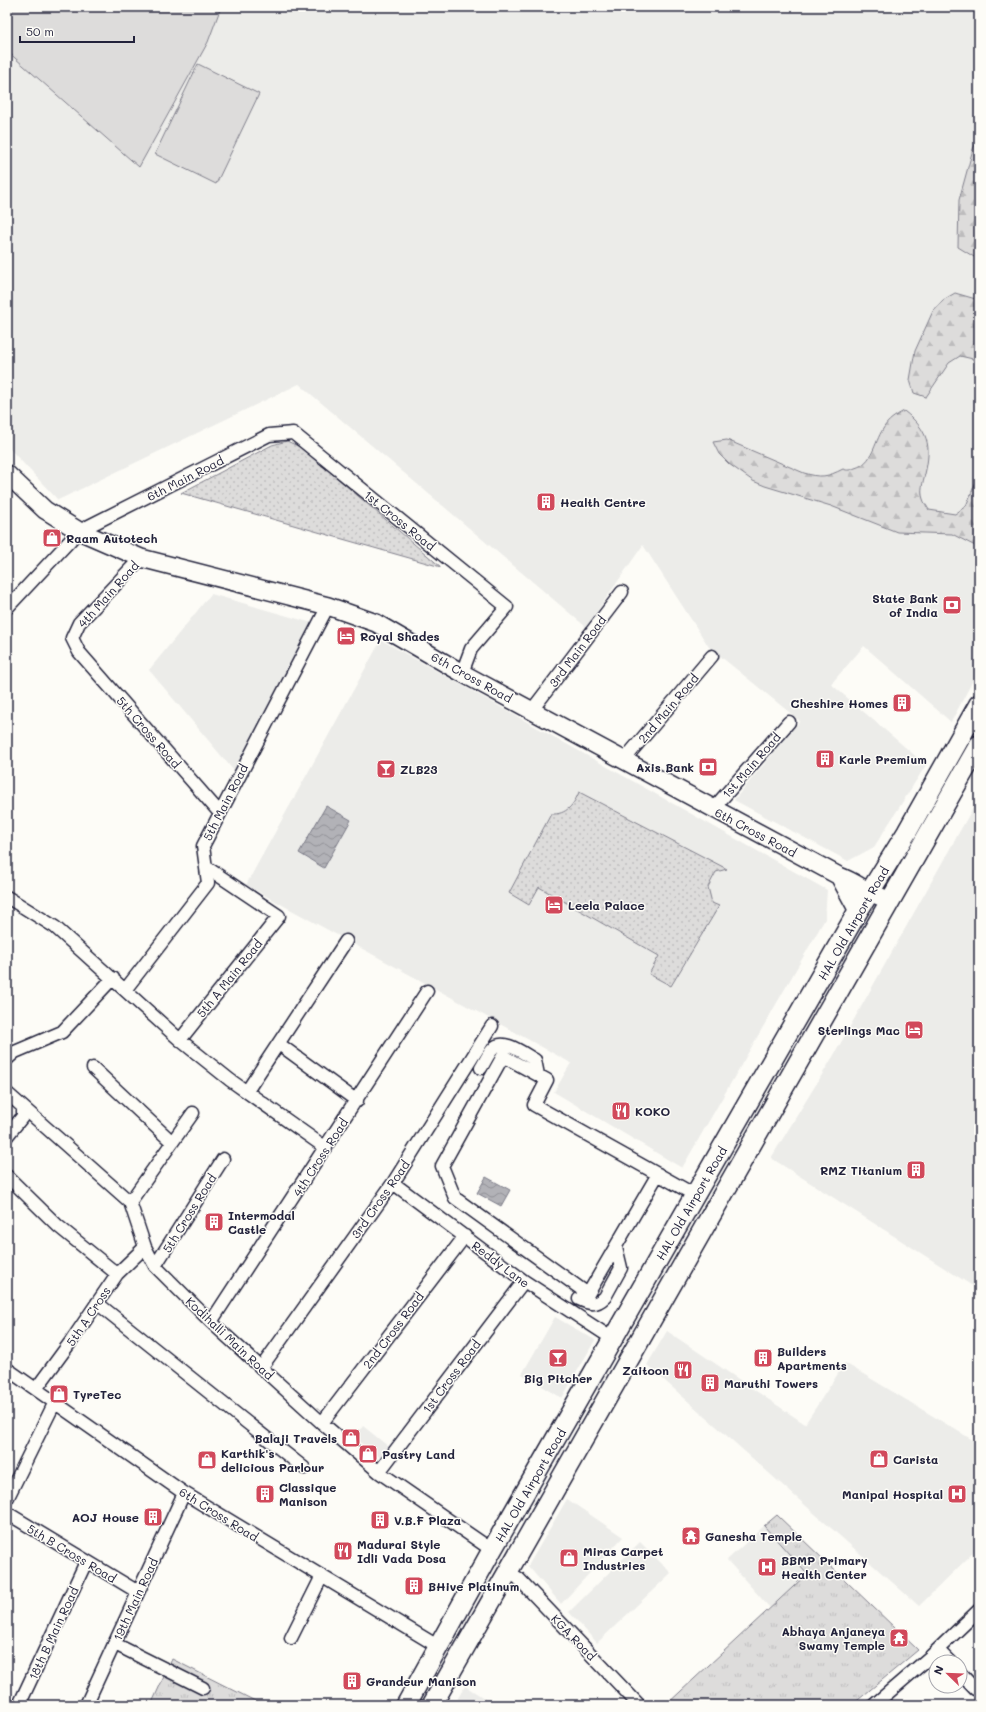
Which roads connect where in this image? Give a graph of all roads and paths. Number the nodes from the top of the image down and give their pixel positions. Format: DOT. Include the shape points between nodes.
graph roads {
  1 [pos="293,433"];
  2 [pos="7,474"];
  3 [pos="79,531"];
  4 [pos="141,558"];
  5 [pos="622,592"];
  6 [pos="328,606"];
  7 [pos="7,608"];
  8 [pos="79,652"];
  9 [pos="712,656"];
  10 [pos="462,673"];
  11 [pos="979,704"];
  12 [pos="532,710"];
  13 [pos="789,722"];
  14 [pos="978,751"];
  15 [pos="624,760"];
  16 [pos="713,809"];
  17 [pos="219,812"];
  18 [pos="206,867"];
  19 [pos="840,876"];
  20 [pos="869,892"];
  21 [pos="7,896"];
  22 [pos="890,900"];
  23 [pos="858,911"];
  24 [pos="346,941"];
  25 [pos="113,978"];
  26 [pos="125,990"];
  27 [pos="427,991"];
  28 [pos="492,1026"];
  29 [pos="180,1040"];
  30 [pos="279,1044"];
  31 [pos="7,1059"];
  32 [pos="93,1068"];
  33 [pos="481,1068"];
  34 [pos="538,1075"];
  35 [pos="247,1091"];
  36 [pos="7,1093"];
  37 [pos="357,1101"];
  38 [pos="23,1109"];
  39 [pos="193,1113"];
  40 [pos="7,1136"];
  41 [pos="172,1142"];
  42 [pos="326,1148"];
  43 [pos="223,1159"];
  44 [pos="658,1174"];
  45 [pos="7,1176"];
  46 [pos="393,1183"];
  47 [pos="695,1195"];
  48 [pos="130,1202"];
  49 [pos="465,1236"];
  50 [pos="145,1247"];
  51 [pos="616,1247"];
  52 [pos="155,1266"];
  53 [pos="117,1274"];
  54 [pos="524,1281"];
  55 [pos="579,1299"];
  56 [pos="97,1303"];
  57 [pos="211,1322"];
  58 [pos="614,1339"];
  59 [pos="261,1368"];
  60 [pos="7,1369"];
  61 [pos="36,1389"];
  62 [pos="55,1402"];
  63 [pos="322,1424"];
  64 [pos="304,1468"];
  65 [pos="379,1472"];
  66 [pos="184,1493"];
  67 [pos="7,1499"];
  68 [pos="7,1513"];
  69 [pos="492,1550"];
  70 [pos="86,1562"];
  71 [pos="507,1572"];
  72 [pos="322,1576"];
  73 [pos="138,1592"];
  74 [pos="979,1610"];
  75 [pos="291,1638"];
  76 [pos="115,1644"];
  77 [pos="439,1647"];
  78 [pos="938,1650"];
  79 [pos="942,1654"];
  80 [pos="968,1682"];
  81 [pos="203,1688"];
  82 [pos="975,1689"];
  83 [pos="19,1705"];
  84 [pos="86,1705"];
  85 [pos="406,1705"];
  86 [pos="432,1705"];
  87 [pos="639,1705"];
  88 [pos="874,1705"];
  1 -- 3 [label="street, 6th Main Road" via="269,435"];
  1 -- 10 [label="street, 1st Cross Road" via="507,608 471,649"];
  2 -- 3 [label="street, 6th Cross Road" via="45,510"];
  3 -- 4 [label="street, 6th Cross Road"];
  3 -- 7 [label="street"];
  4 -- 6 [label="street, 6th Cross Road"];
  4 -- 8 [label="street, 4th Main Road" via="80,623 72,638"];
  5 -- 12 [label="street, 3rd Main Road"];
  6 -- 10 [label="street, 6th Cross Road" via="376,623"];
  6 -- 17 [label="street, 5th Main Road"];
  8 -- 17 [label="street, 5th Cross Road"];
  9 -- 15 [label="street, 2nd Main Road"];
  10 -- 12 [label="street, 6th Cross Road"];
  11 -- 20 [label="main road, HAL Old Airport Road" via="907,832"];
  12 -- 15 [label="street, 6th Cross Road"];
  13 -- 16 [label="street, 1st Main Road"];
  14 -- 22 [label="main road, HAL Old Airport Road"];
  15 -- 16 [label="street, 6th Cross Road"];
  16 -- 19 [label="street, 6th Cross Road"];
  17 -- 18 [label="street, 5th Main Road" via="203,846"];
  18 -- 26 [label="street, 5th Main Road" via="208,883"];
  18 -- 29 [label="street, 5th A Main Road" via="278,916"];
  19 -- 20 [label="street, 6th Cross Road"];
  19 -- 23 [label="street"];
  20 -- 22 [label="street, 6th Cross Road"];
  20 -- 23 [label="main road, HAL Old Airport Road"];
  21 -- 25 [label="street" via="55,927"];
  22 -- 71 [label="main road, HAL Old Airport Road"];
  23 -- 47 [label="main road, HAL Old Airport Road"];
  24 -- 30 [label="street"];
  25 -- 26 [label="street"];
  25 -- 31 [label="street" via="62,1032 15,1052"];
  26 -- 29 [label="street"];
  27 -- 37 [label="street, 4th Cross Road"];
  28 -- 46 [label="street, 3rd Cross Road"];
  29 -- 35 [label="street"];
  30 -- 35 [label="street"];
  30 -- 37 [label="street"];
  32 -- 41 [label="street"];
  33 -- 34 [label="street" via="492,1050 500,1044 505,1044 535,1060"];
  34 -- 44 [label="street" via="547,1080 534,1105"];
  34 -- 51 [label="street" via="503,1056 442,1166 455,1198 588,1294"];
  35 -- 42 [label="street"];
  36 -- 38 [label="street"];
  37 -- 42 [label="street, 4th Cross Road"];
  38 -- 40 [label="street" via="22,1116"];
  38 -- 48 [label="street"];
  39 -- 41 [label="street"];
  41 -- 48 [label="street"];
  42 -- 57 [label="street, 4th Cross Road"];
  43 -- 52 [label="street, 5th Cross Road"];
  44 -- 47 [label="street"];
  44 -- 51 [label="street"];
  45 -- 53 [label="street" via="58,1226"];
  46 -- 49 [label="street, Reddy Lane"];
  46 -- 59 [label="street, 3rd Cross Road"];
  47 -- 58 [label="main road, HAL Old Airport Road"];
  48 -- 50 [label="street, Kodihalli Main Road"];
  49 -- 54 [label="street, Reddy Lane"];
  49 -- 63 [label="street, 2nd Cross Road"];
  50 -- 52 [label="street, Kodihalli Main Road"];
  50 -- 53 [label="street, 5th A Cross"];
  51 -- 55 [label="street" via="621,1268 605,1297 593,1304"];
  52 -- 57 [label="street, Kodihalli Main Road"];
  53 -- 56 [label="street, 5th A Cross"];
  54 -- 58 [label="street, Reddy Lane"];
  54 -- 65 [label="street, 1st Cross Road"];
  56 -- 61 [label="street, 5th A Cross"];
  56 -- 64 [label="street"];
  57 -- 59 [label="street, Kodihalli Main Road"];
  58 -- 69 [label="main road, HAL Old Airport Road"];
  59 -- 63 [label="street, Kodihalli Main Road"];
  60 -- 61 [label="street, 6th Cross Road"];
  61 -- 62 [label="street, 6th Cross Road"];
  62 -- 66 [label="street, 6th Cross Road"];
  62 -- 67 [label="street"];
  63 -- 65 [label="street, Kodihalli Main Road"];
  65 -- 69 [label="street, Kodihalli Main Road"];
  66 -- 72 [label="street, 6th Cross Road"];
  66 -- 73 [label="street, 19th Main Road"];
  68 -- 70 [label="street, 5th B Cross Road"];
  69 -- 77 [label="main road, HAL Old Airport Road"];
  70 -- 73 [label="street, 5th B Cross Road"];
  70 -- 83 [label="street, 18th B Main Road"];
  71 -- 86 [label="main road, HAL Old Airport Road"];
  71 -- 87 [label="street, KGA Road" via="518,1578"];
  72 -- 75 [label="street"];
  72 -- 77 [label="street, 6th Cross Road"];
  73 -- 76 [label="street, 19th Main Road"];
  74 -- 78 [label="street"];
  76 -- 81 [label="street"];
  76 -- 84 [label="street, 19th Main Road"];
  77 -- 85 [label="main road, HAL Old Airport Road"];
  78 -- 79 [label="street"];
  78 -- 88 [label="street"];
  80 -- 82 [label="street"];
}
